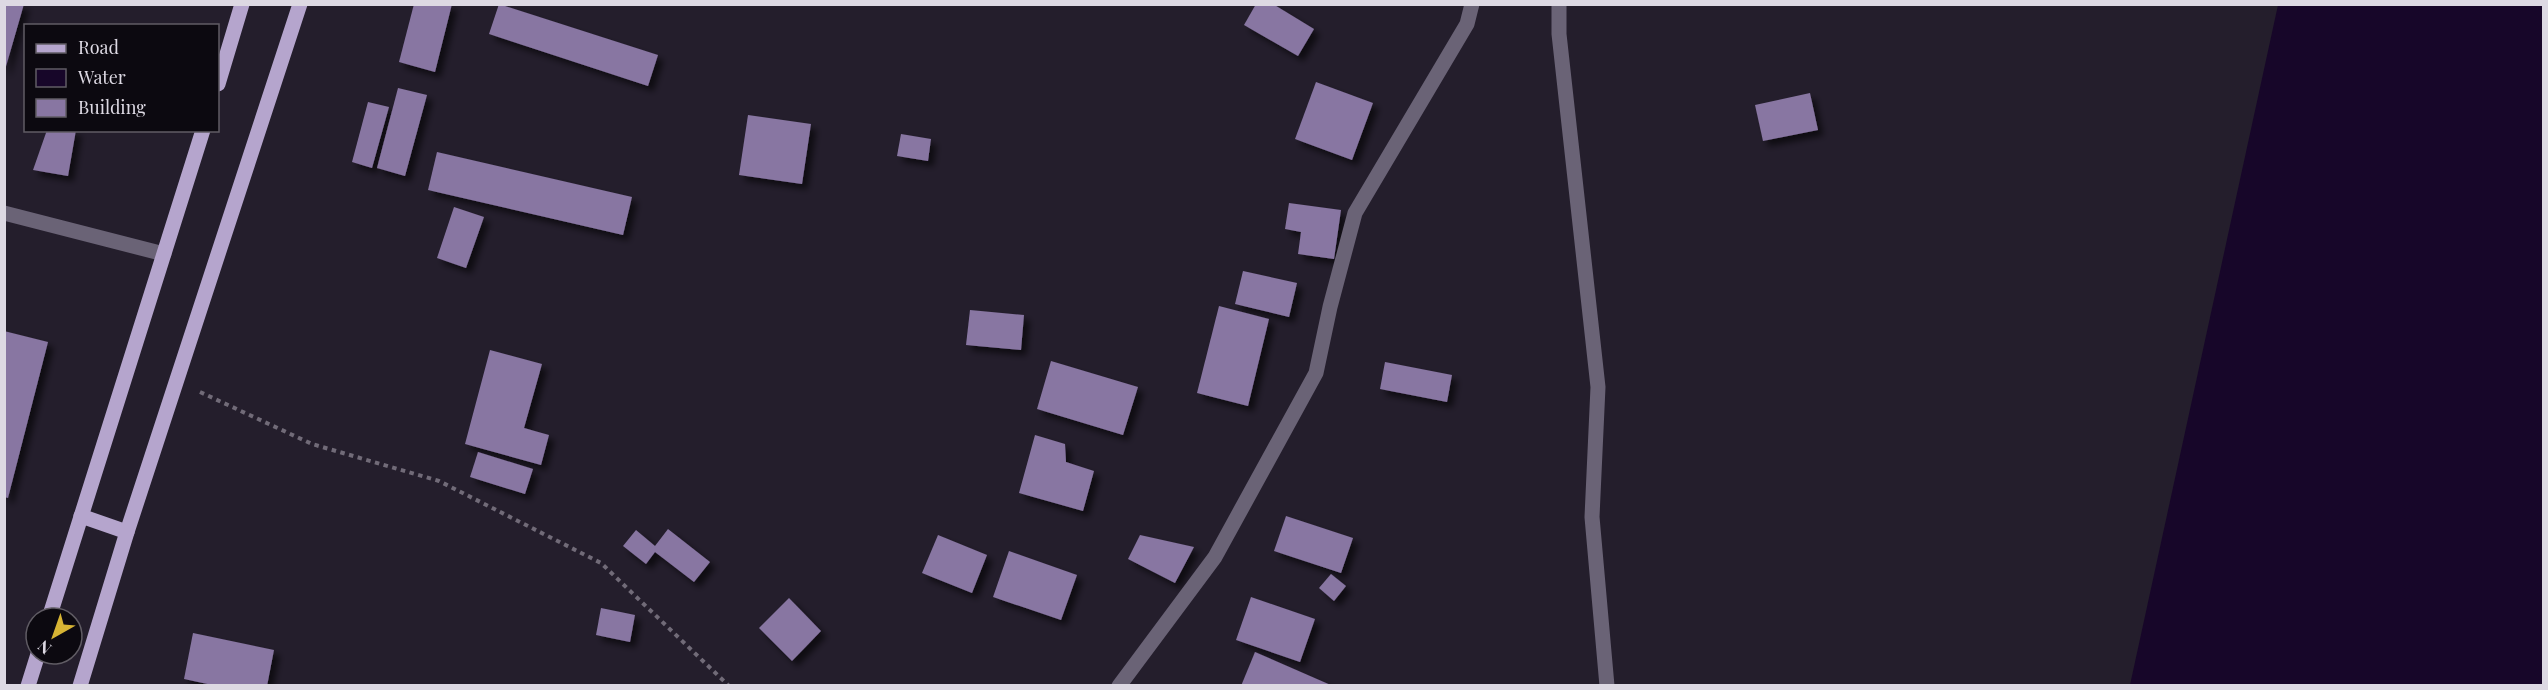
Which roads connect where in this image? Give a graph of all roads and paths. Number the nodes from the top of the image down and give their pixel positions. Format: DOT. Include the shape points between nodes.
graph roads {
  1 [pos="242,4"];
  2 [pos="300,4"];
  3 [pos="1472,4"];
  4 [pos="1559,4"];
  5 [pos="219,81"];
  6 [pos="202,132"];
  7 [pos="4,213"];
  8 [pos="164,254"];
  9 [pos="177,381"];
  10 [pos="81,516"];
  11 [pos="127,532"];
  12 [pos="53,606"];
  13 [pos="34,666"];
  14 [pos="28,686"];
  15 [pos="80,686"];
  16 [pos="729,686"];
  17 [pos="1119,686"];
  18 [pos="1607,686"];
  1 -- 5 [label="main road"];
  2 -- 9 [label="main road"];
  3 -- 17 [label="street" via="1467,24 1355,213 1316,373 1215,557"];
  4 -- 18 [label="street" via="1559,34 1598,387 1592,517"];
  6 -- 8 [label="main road"];
  7 -- 8 [label="street"];
  8 -- 10 [label="main road"];
  9 -- 11 [label="main road"];
  9 -- 16 [label="path" via="312,444 439,481 602,563"];
  10 -- 11 [label="main road"];
  10 -- 12 [label="main road"];
  11 -- 15 [label="main road"];
  13 -- 14 [label="main road"];
}
